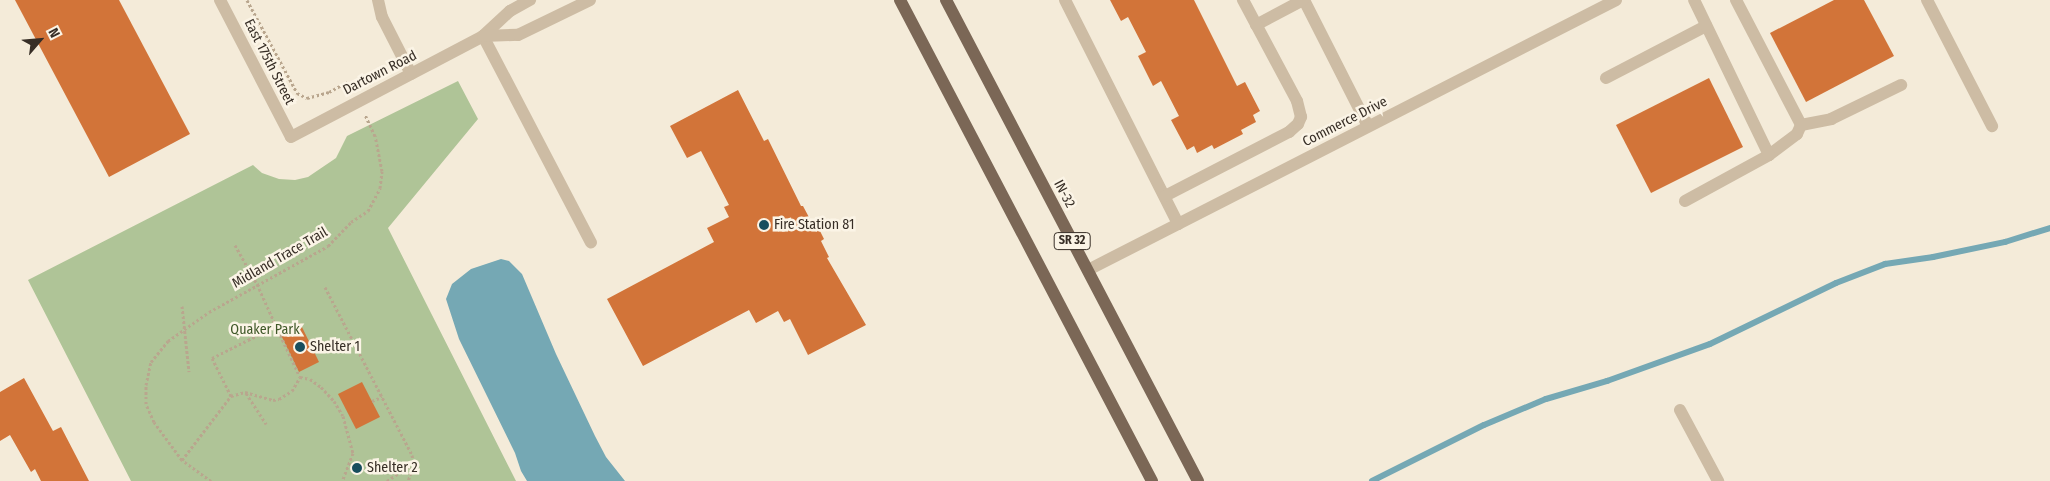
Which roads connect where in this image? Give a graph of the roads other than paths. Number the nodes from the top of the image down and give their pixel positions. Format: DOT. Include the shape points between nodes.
graph roads {
  1 [pos="220,0"];
  2 [pos="378,0"];
  3 [pos="530,0"];
  4 [pos="590,0"];
  5 [pos="900,0"];
  6 [pos="946,0"];
  7 [pos="1065,0"];
  8 [pos="1243,0"];
  9 [pos="1303,0"];
  10 [pos="1616,0"];
  11 [pos="1694,0"];
  12 [pos="1736,0"];
  13 [pos="1927,0"];
  14 [pos="1597,4"];
  15 [pos="1256,24"];
  16 [pos="1706,26"];
  17 [pos="483,36"];
  18 [pos="412,74"];
  19 [pos="1606,78"];
  20 [pos="1901,85"];
  21 [pos="1801,125"];
  22 [pos="1368,126"];
  23 [pos="1992,126"];
  24 [pos="291,137"];
  25 [pos="1770,154"];
  26 [pos="1165,196"];
  27 [pos="1685,201"];
  28 [pos="1178,224"];
  29 [pos="591,242"];
  30 [pos="1088,270"];
  31 [pos="1680,410"];
  32 [pos="1152,481"];
  33 [pos="1198,481"];
  34 [pos="1718,481"];
  1 -- 24 [label="street, East 175th Street"];
  2 -- 18 [label="street" via="382,17"];
  3 -- 17 [label="street, Dartown Road" via="510,11"];
  4 -- 17 [label="street, Dartown Road" via="518,35"];
  5 -- 32 [label="main road, SR 32"];
  6 -- 30 [label="main road, IN-32 / SR 32"];
  7 -- 26 [label="street"];
  8 -- 15 [label="street"];
  9 -- 15 [label="street"];
  9 -- 22 [label="street"];
  10 -- 14 [label="street, Commerce Drive"];
  11 -- 16 [label="street"];
  12 -- 21 [label="street"];
  13 -- 23 [label="street"];
  14 -- 22 [label="street, Commerce Drive"];
  15 -- 26 [label="street" via="1297,101 1301,111 1298,124 1289,132"];
  16 -- 19 [label="street"];
  16 -- 25 [label="street"];
  17 -- 18 [label="street, Dartown Road"];
  17 -- 29 [label="street"];
  18 -- 24 [label="street, Dartown Road"];
  20 -- 21 [label="street" via="1831,119"];
  21 -- 25 [label="street" via="1797,134"];
  22 -- 28 [label="street, Commerce Drive"];
  25 -- 27 [label="street"];
  26 -- 28 [label="street"];
  28 -- 30 [label="street, Commerce Drive"];
  30 -- 33 [label="main road, IN-32 / SR 32"];
  31 -- 34 [label="street"];
}
